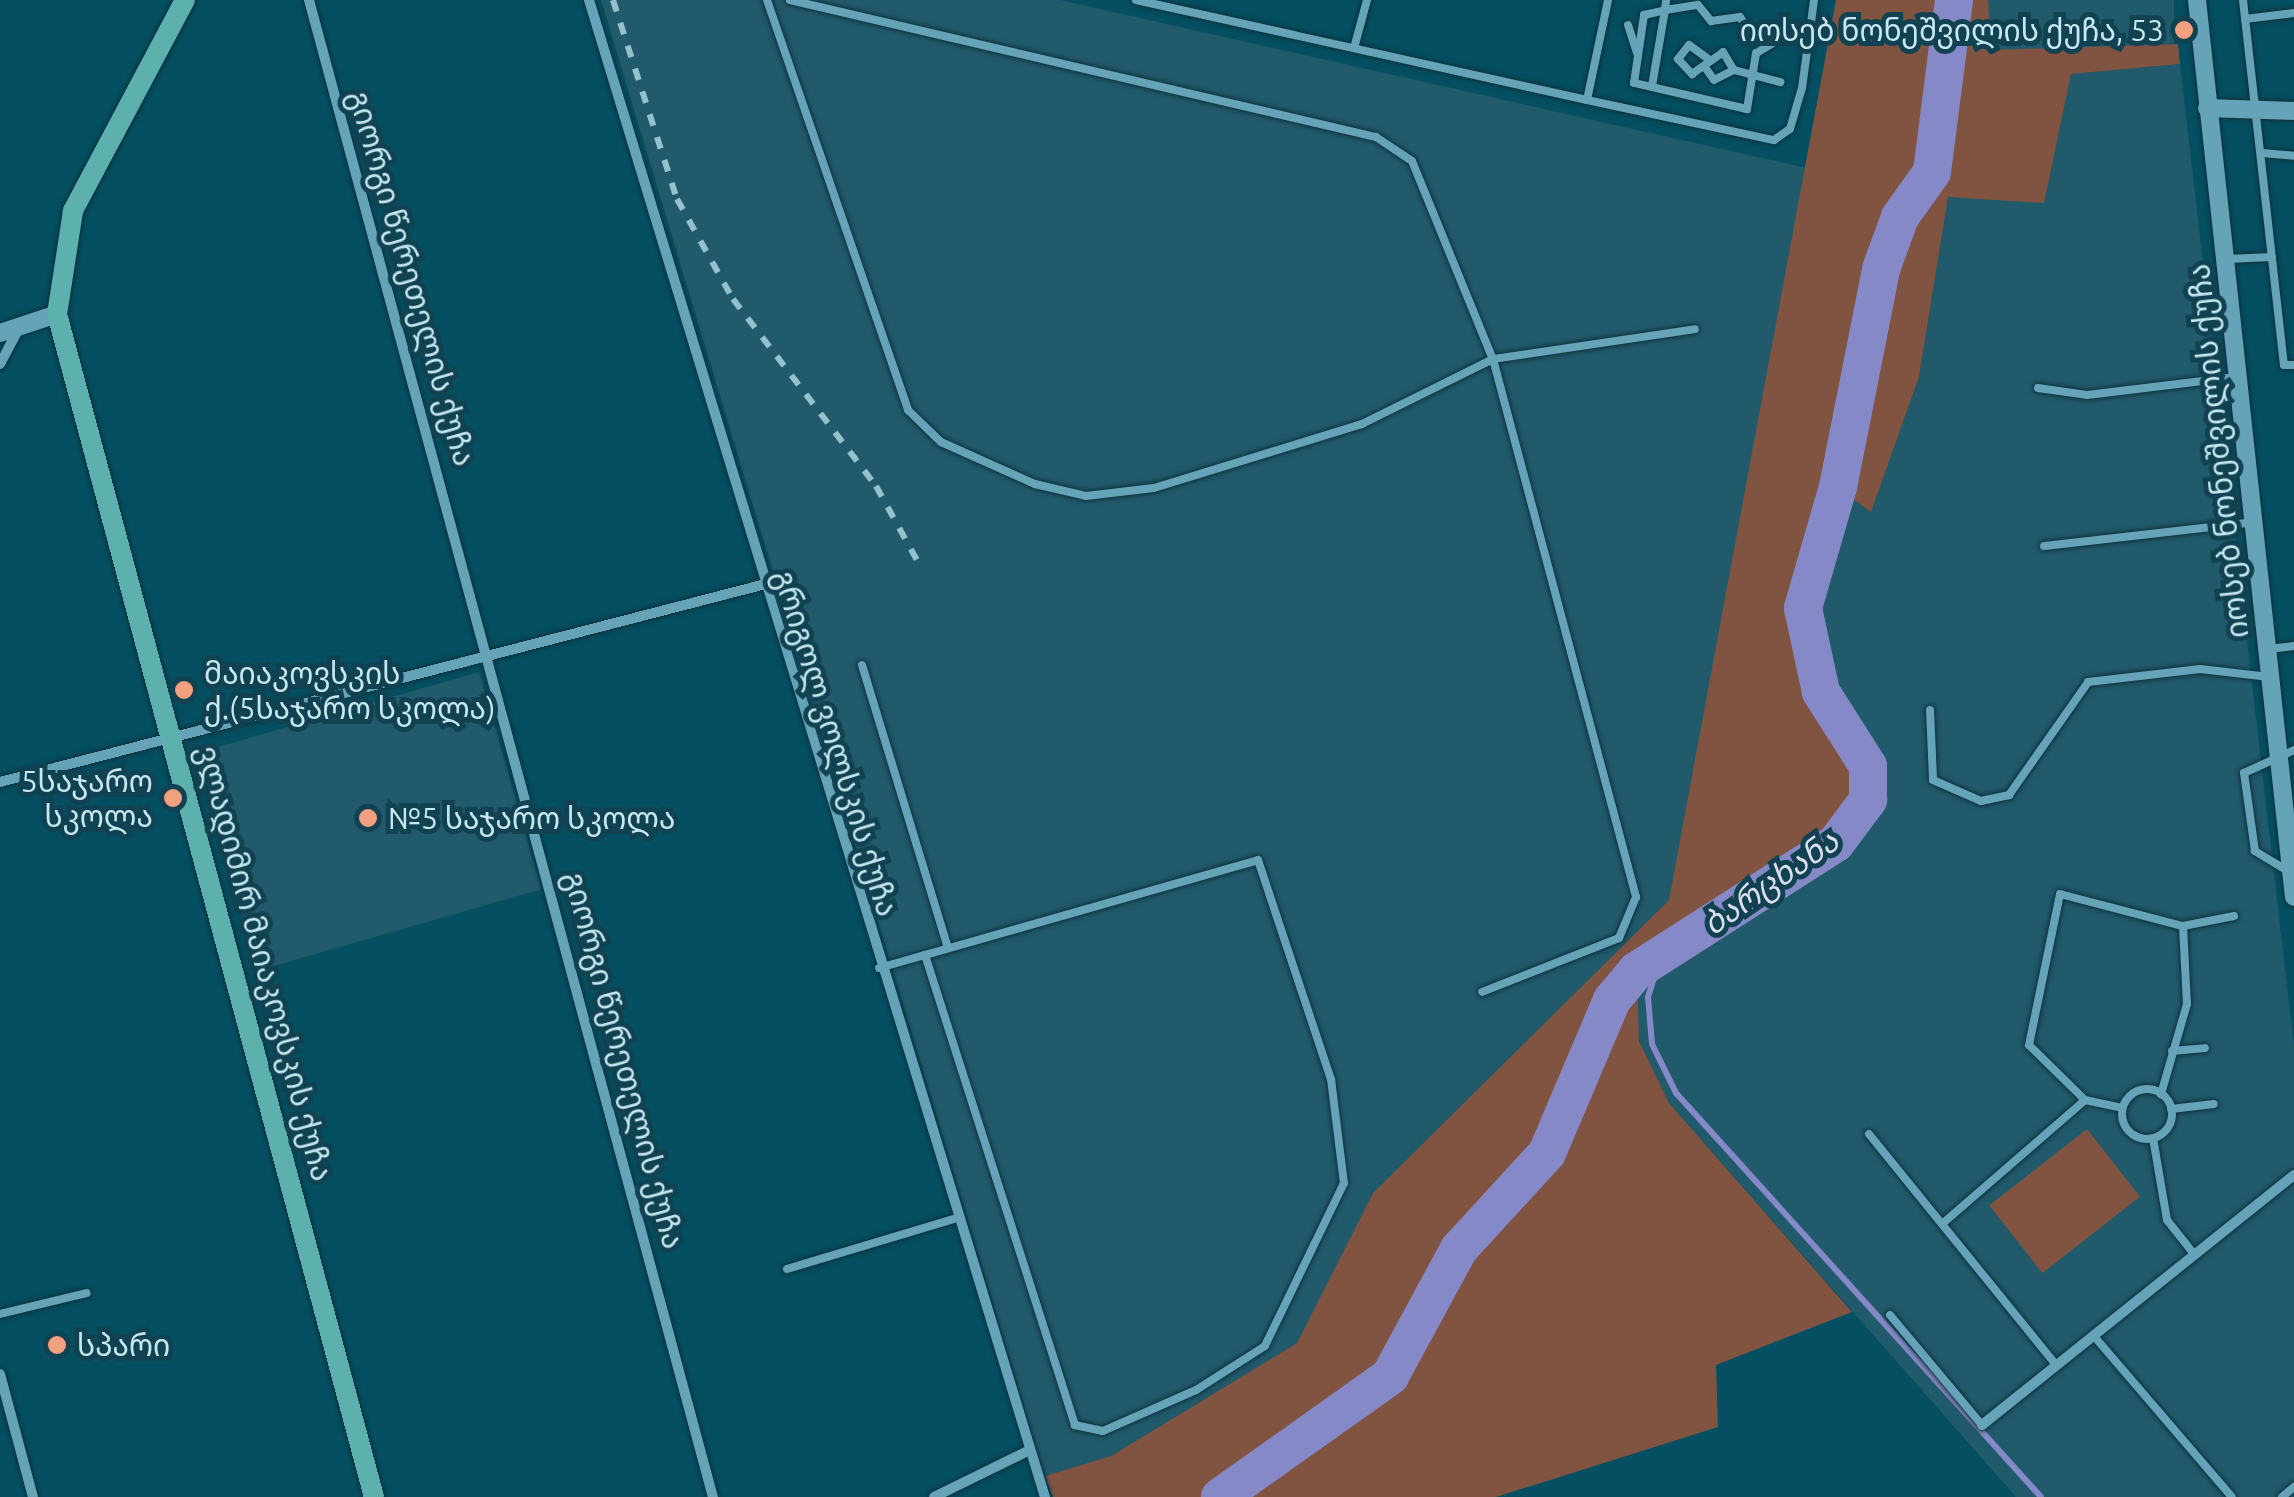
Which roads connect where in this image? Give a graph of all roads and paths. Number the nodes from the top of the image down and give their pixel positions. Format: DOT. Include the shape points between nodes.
graph roads {
  1 [pos="185,0"];
  2 [pos="308,0"];
  3 [pos="589,0"];
  4 [pos="767,0"];
  5 [pos="790,0"];
  6 [pos="1136,0"];
  7 [pos="1367,0"];
  8 [pos="1608,0"];
  9 [pos="1814,0"];
  10 [pos="2197,0"];
  11 [pos="2242,0"];
  12 [pos="1666,5"];
  13 [pos="2294,13"];
  14 [pos="2245,19"];
  15 [pos="1628,25"];
  16 [pos="1354,48"];
  17 [pos="1638,55"];
  18 [pos="1734,70"];
  19 [pos="1752,76"];
  20 [pos="1780,82"];
  21 [pos="1652,86"];
  22 [pos="1587,100"];
  23 [pos="2207,108"];
  24 [pos="2258,110"];
  25 [pos="2294,112"];
  26 [pos="2262,153"];
  27 [pos="2294,156"];
  28 [pos="2272,257"];
  29 [pos="2224,259"];
  30 [pos="57,314"];
  31 [pos="20,328"];
  32 [pos="1695,329"];
  33 [pos="0,333"];
  34 [pos="1493,359"];
  35 [pos="0,364"];
  36 [pos="2294,365"];
  37 [pos="2238,377"];
  38 [pos="2038,388"];
  39 [pos="2254,522"];
  40 [pos="2044,546"];
  41 [pos="762,585"];
  42 [pos="2294,646"];
  43 [pos="2268,649"];
  44 [pos="491,653"];
  45 [pos="862,665"];
  46 [pos="2270,677"];
  47 [pos="1930,710"];
  48 [pos="172,734"];
  49 [pos="2286,750"];
  50 [pos="0,782"];
  51 [pos="2292,873"];
  52 [pos="2294,896"];
  53 [pos="2234,916"];
  54 [pos="2183,926"];
  55 [pos="948,948"];
  56 [pos="925,955"];
  57 [pos="879,968"];
  58 [pos="1482,992"];
  59 [pos="2205,1048"];
  60 [pos="2172,1050"];
  61 [pos="2161,1094"];
  62 [pos="2085,1100"];
  63 [pos="2214,1104"];
  64 [pos="2122,1108"];
  65 [pos="2171,1109"];
  66 [pos="1869,1134"];
  67 [pos="2153,1138"];
  68 [pos="2294,1175"];
  69 [pos="954,1219"];
  70 [pos="1942,1224"];
  71 [pos="2194,1254"];
  72 [pos="788,1270"];
  73 [pos="87,1293"];
  74 [pos="0,1314"];
  75 [pos="1890,1315"];
  76 [pos="2093,1335"];
  77 [pos="2056,1364"];
  78 [pos="0,1374"];
  79 [pos="1982,1425"];
  80 [pos="1028,1451"];
  81 [pos="2294,1487"];
  82 [pos="34,1497"];
  83 [pos="374,1497"];
  84 [pos="713,1497"];
  85 [pos="934,1497"];
  86 [pos="1045,1497"];
  87 [pos="2232,1497"];
  88 [pos="2282,1497"];
  1 -- 30 [label="main road, ვლადიმირ მაიაკოვსკის ქუჩა" via="73,211"];
  2 -- 44 [label="street, გიორგი წერეთელის ქუჩა"];
  3 -- 41 [label="street, გრიგოლ ვოლსკის ქუჩა"];
  4 -- 34 [label="lane" via="908,410 941,442 1086,496 1154,488 1362,424"];
  5 -- 34 [label="lane" via="1398,145"];
  6 -- 16 [label="lane"];
  7 -- 16 [label="lane"];
  8 -- 22 [label="lane"];
  9 -- 22 [label="lane" via="1802,88 1790,129 1774,140"];
  10 -- 23 [label="street, იოსებ ნონეშვილის ქუჩა"];
  11 -- 14 [label="lane"];
  12 -- 17 [label="lane" via="1644,15"];
  12 -- 19 [label="lane" via="1698,5 1711,21 1740,17 1751,34 1788,34 1756,52"];
  12 -- 21 [label="lane"];
  13 -- 14 [label="lane"];
  14 -- 24 [label="lane"];
  15 -- 17 [label="lane"];
  16 -- 22 [label="lane"];
  17 -- 21 [label="lane" via="1634,83"];
  18 -- 18 [label="lane" via="1723,52 1706,62 1714,80"];
  18 -- 19 [label="lane"];
  19 -- 20 [label="lane"];
  19 -- 21 [label="lane" via="1746,109"];
  23 -- 24 [label="street"];
  23 -- 29 [label="street, იოსებ ნონეშვილის ქუჩა"];
  24 -- 25 [label="street"];
  24 -- 26 [label="lane"];
  26 -- 27 [label="lane"];
  26 -- 28 [label="lane"];
  28 -- 29 [label="lane"];
  28 -- 36 [label="lane" via="2284,365"];
  29 -- 37 [label="street, იოსებ ნონეშვილის ქუჩა"];
  30 -- 31 [label="street"];
  30 -- 48 [label="main road, ვლადიმირ მაიაკოვსკის ქუჩა"];
  31 -- 33 [label="street"];
  31 -- 35 [label="street"];
  32 -- 34 [label="lane"];
  34 -- 58 [label="lane" via="1636,897 1620,938"];
  37 -- 38 [label="lane" via="2088,395"];
  37 -- 39 [label="street, იოსებ ნონეშვილის ქუჩა"];
  39 -- 40 [label="lane"];
  39 -- 43 [label="street, იოსებ ნონეშვილის ქუჩა"];
  41 -- 44 [label="street"];
  41 -- 57 [label="street, გრიგოლ ვოლსკის ქუჩა"];
  42 -- 43 [label="lane"];
  43 -- 46 [label="street, იოსებ ნონეშვილის ქუჩა"];
  44 -- 48 [label="street"];
  44 -- 84 [label="street, გიორგი წერეთელის ქუჩა"];
  45 -- 55 [label="lane"];
  46 -- 47 [label="lane" via="2200,669 2088,682 2009,794 1981,802 1933,780 1924,745"];
  46 -- 49 [label="street, იოსებ ნონეშვილის ქუჩა"];
  48 -- 50 [label="street"];
  48 -- 83 [label="main road, ვლადიმირ მაიაკოვსკის ქუჩა"];
  49 -- 51 [label="street, იოსებ ნონეშვილის ქუჩა"];
  49 -- 51 [label="lane" via="2244,773 2255,850"];
  51 -- 52 [label="street, იოსებ ნონეშვილის ქუჩა"];
  53 -- 54 [label="lane"];
  54 -- 60 [label="lane" via="2187,1004"];
  54 -- 62 [label="lane" via="2060,894 2028,1044"];
  55 -- 56 [label="lane"];
  55 -- 56 [label="lane" via="1258,860 1330,1079 1344,1184 1264,1346 1196,1390 1103,1431 1075,1425"];
  56 -- 57 [label="lane"];
  57 -- 69 [label="street, გრიგოლ ვოლსკის ქუჩა"];
  59 -- 60 [label="lane"];
  60 -- 61 [label="lane"];
  61 -- 64 [label="lane" via="2138,1090"];
  61 -- 65 [label="lane"];
  62 -- 64 [label="lane"];
  62 -- 70 [label="lane"];
  63 -- 65 [label="lane"];
  64 -- 67 [label="lane" via="2129,1132"];
  65 -- 67 [label="lane"];
  66 -- 70 [label="lane"];
  67 -- 71 [label="lane" via="2167,1220"];
  68 -- 71 [label="street"];
  69 -- 72 [label="lane"];
  69 -- 80 [label="street, გრიგოლ ვოლსკის ქუჩა"];
  70 -- 77 [label="lane"];
  71 -- 76 [label="street"];
  73 -- 74 [label="lane"];
  75 -- 79 [label="lane"];
  76 -- 77 [label="street"];
  76 -- 87 [label="lane"];
  77 -- 79 [label="street"];
  78 -- 82 [label="street"];
  80 -- 85 [label="street"];
  80 -- 86 [label="street, გრიგოლ ვოლსკის ქუჩა"];
  81 -- 88 [label="lane"];
}
